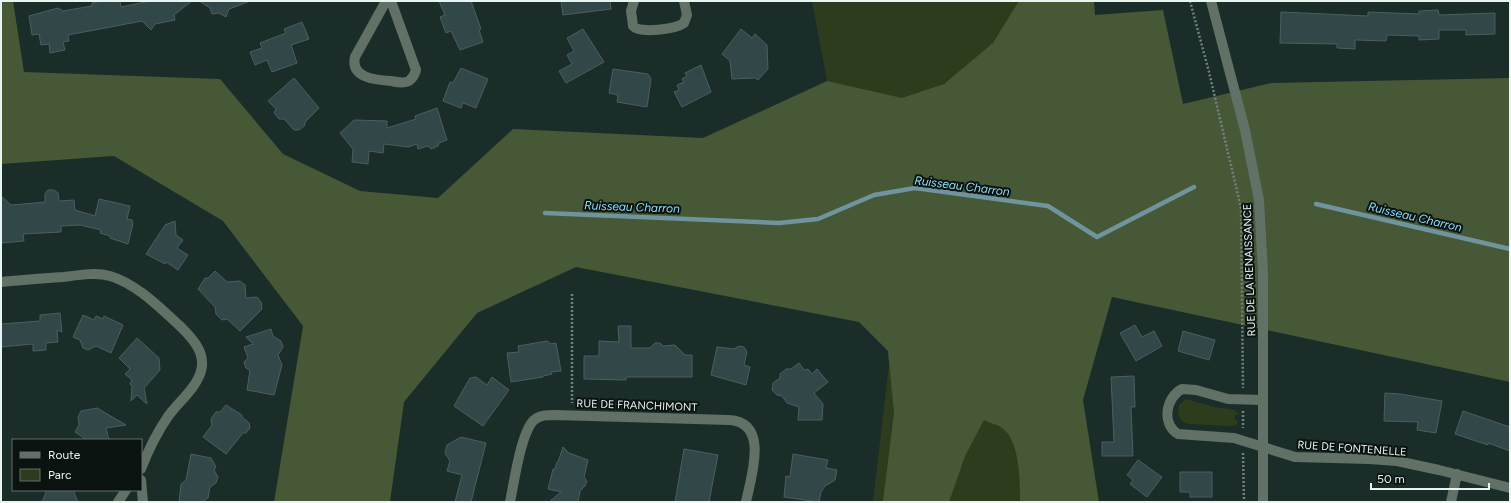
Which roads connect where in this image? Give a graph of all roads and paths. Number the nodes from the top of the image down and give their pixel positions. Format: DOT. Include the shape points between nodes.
graph roads {
  1 [pos="386,1"];
  2 [pos="391,1"];
  3 [pos="634,1"];
  4 [pos="684,1"];
  5 [pos="1190,1"];
  6 [pos="1211,1"];
  7 [pos="1,282"];
  8 [pos="572,294"];
  9 [pos="1243,400"];
  10 [pos="1262,400"];
  11 [pos="572,415"];
  12 [pos="1243,441"];
  13 [pos="1263,447"];
  14 [pos="142,467"];
  15 [pos="1457,474"];
  16 [pos="1510,488"];
  17 [pos="125,491"];
  18 [pos="142,491"];
  19 [pos="118,502"];
  20 [pos="143,502"];
  21 [pos="510,502"];
  22 [pos="746,502"];
  23 [pos="1244,502"];
  24 [pos="1263,502"];
  25 [pos="1451,502"];
  1 -- 2 [label="street" via="355,56 354,64 360,74 369,78 405,82 413,77 416,70"];
  3 -- 4 [label="street" via="631,11 633,26 642,31 684,23"];
  5 -- 9 [label="path, RUE DE LA RENAISSANCE" via="1241,208"];
  6 -- 10 [label="street, RUE DE LA RENAISSANCE" via="1245,130 1259,200 1263,274"];
  7 -- 14 [label="street" via="88,274 109,276 130,286 161,308 195,342 201,352 200,373 168,417 151,445"];
  8 -- 11 [label="path"];
  9 -- 10 [label="street"];
  9 -- 12 [label="path, RUE DE LA RENAISSANCE"];
  9 -- 12 [label="street" via="1182,389 1171,398 1168,414 1170,425 1178,434 1222,436"];
  10 -- 13 [label="street, RUE DE LA RENAISSANCE"];
  11 -- 21 [label="street, RUE DE FRANCHIMONT" via="546,415 534,420 529,427"];
  11 -- 22 [label="street, RUE DE FRANCHIMONT" via="744,422 755,443"];
  12 -- 13 [label="street"];
  12 -- 23 [label="path, RUE DE LA RENAISSANCE"];
  13 -- 15 [label="street, RUE DE FONTENELLE" via="1296,458 1397,461"];
  13 -- 24 [label="street, RUE DE LA RENAISSANCE"];
  15 -- 16 [label="street, RUE DE FONTENELLE"];
  15 -- 25 [label="street"];
  17 -- 19 [label="street"];
  18 -- 20 [label="street"];
}
